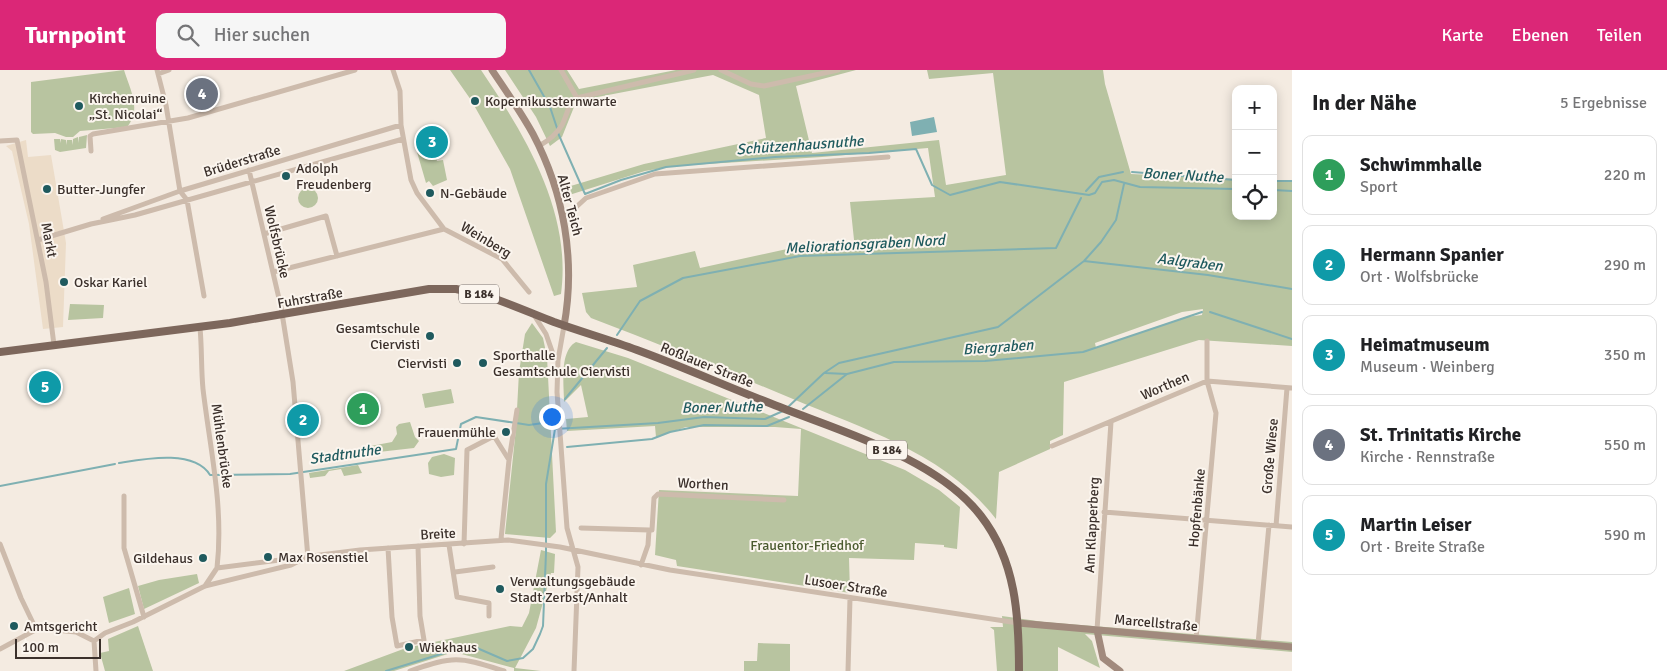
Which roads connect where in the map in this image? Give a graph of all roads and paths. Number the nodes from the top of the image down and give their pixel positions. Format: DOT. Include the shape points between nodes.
graph roads {
  1 [pos="169,70"];
  2 [pos="356,70"];
  3 [pos="393,70"];
  4 [pos="492,70"];
  5 [pos="560,70"];
  6 [pos="694,70"];
  7 [pos="721,70"];
  8 [pos="838,70"];
  9 [pos="157,72"];
  10 [pos="577,98"];
  11 [pos="169,122"];
  12 [pos="401,126"];
  13 [pos="403,138"];
  14 [pos="0,141"];
  15 [pos="539,146"];
  16 [pos="91,151"];
  17 [pos="888,157"];
  18 [pos="249,170"];
  19 [pos="252,181"];
  20 [pos="180,191"];
  21 [pos="187,200"];
  22 [pos="562,214"];
  23 [pos="91,224"];
  24 [pos="444,229"];
  25 [pos="264,234"];
  26 [pos="38,240"];
  27 [pos="338,256"];
  28 [pos="273,272"];
  29 [pos="529,292"];
  30 [pos="204,296"];
  31 [pos="534,314"];
  32 [pos="282,315"];
  33 [pos="564,326"];
  34 [pos="200,328"];
  35 [pos="1207,341"];
  36 [pos="54,346"];
  37 [pos="0,352"];
  38 [pos="558,360"];
  39 [pos="1208,381"];
  40 [pos="1289,388"];
  41 [pos="518,410"];
  42 [pos="1111,422"];
  43 [pos="1052,446"];
  44 [pos="508,460"];
  45 [pos="124,496"];
  46 [pos="784,500"];
  47 [pos="1104,512"];
  48 [pos="1207,521"];
  49 [pos="1269,525"];
  50 [pos="1276,526"];
  51 [pos="1292,527"];
  52 [pos="581,528"];
  53 [pos="651,530"];
  54 [pos="501,539"];
  55 [pos="0,544"];
  56 [pos="464,544"];
  57 [pos="449,545"];
  58 [pos="418,546"];
  59 [pos="388,548"];
  60 [pos="574,550"];
  61 [pos="305,558"];
  62 [pos="641,565"];
  63 [pos="493,567"];
  64 [pos="217,568"];
  65 [pos="454,572"];
  66 [pos="205,586"];
  67 [pos="850,598"];
  68 [pos="489,616"];
  69 [pos="144,617"];
  70 [pos="1018,623"];
  71 [pos="39,628"];
  72 [pos="1097,630"];
  73 [pos="1196,639"];
  74 [pos="94,641"];
  75 [pos="1258,644"];
  76 [pos="1292,647"];
  77 [pos="0,649"];
  78 [pos="96,671"];
  79 [pos="410,671"];
  80 [pos="504,671"];
  81 [pos="574,671"];
  82 [pos="848,671"];
  83 [pos="1020,671"];
  84 [pos="1120,671"];
  1 -- 9 [label="street"];
  2 -- 11 [label="street"];
  3 -- 12 [label="street, Weinberg" via="400,91"];
  4 -- 15 [label="street, Alter Teich"];
  5 -- 10 [label="street"];
  6 -- 10 [label="street"];
  7 -- 8 [label="street" via="751,84 764,86"];
  9 -- 11 [label="street"];
  10 -- 15 [label="street" via="572,102 562,126"];
  11 -- 16 [label="street" via="93,134 90,136"];
  11 -- 20 [label="street"];
  12 -- 13 [label="street, Weinberg"];
  12 -- 18 [label="street, Brüderstraße"];
  13 -- 19 [label="street, Brüderstraße"];
  13 -- 24 [label="street, Weinberg" via="411,180"];
  14 -- 26 [label="street, Markt" via="17,140"];
  15 -- 22 [label="street, Alter Teich"];
  17 -- 22 [label="street" via="655,174 586,198"];
  18 -- 19 [label="street, Wolfsbrücke"];
  18 -- 20 [label="street, Brüderstraße"];
  19 -- 21 [label="street, Brüderstraße"];
  19 -- 25 [label="street, Wolfsbrücke"];
  20 -- 21 [label="street"];
  20 -- 23 [label="street, Brüderstraße"];
  21 -- 23 [label="street, Brüderstraße"];
  21 -- 30 [label="street"];
  22 -- 33 [label="street, Alter Teich" via="570,272"];
  23 -- 26 [label="street, Brüderstraße"];
  24 -- 27 [label="street"];
  24 -- 29 [label="street, Weinberg" via="502,259"];
  25 -- 27 [label="street" via="326,216"];
  25 -- 28 [label="street, Wolfsbrücke"];
  26 -- 36 [label="street, Markt"];
  27 -- 28 [label="street"];
  28 -- 32 [label="street, Wolfsbrücke"];
  31 -- 32 [label="main road, Fuhrstraße / B 184" via="474,292 438,288"];
  31 -- 33 [label="main road, Fuhrstraße / B 184"];
  31 -- 38 [label="street, Alter Teich"];
  32 -- 34 [label="main road, Fuhrstraße / B 184"];
  32 -- 61 [label="street, Wolfsbrücke" via="294,387"];
  33 -- 38 [label="street, Alter Teich"];
  33 -- 70 [label="main road, Roßlauer Straße / B 184" via="653,356 778,407 910,461 946,482 964,497 989,527 1001,550 1012,583"];
  34 -- 36 [label="main road, Fuhrstraße / B 184"];
  34 -- 64 [label="street, Mühlenbrücke" via="203,386 220,514"];
  35 -- 39 [label="street, Hopfenbänke"];
  36 -- 37 [label="main road, B 184"];
  38 -- 60 [label="street, Alter Teich" via="558,422 566,525"];
  39 -- 40 [label="street, Worthen"];
  39 -- 42 [label="street, Worthen"];
  39 -- 48 [label="street, Hopfenbänke" via="1216,413"];
  40 -- 50 [label="street, Große Wiese"];
  41 -- 44 [label="street"];
  42 -- 43 [label="street, Worthen"];
  42 -- 47 [label="street, Am Klapperberg"];
  44 -- 54 [label="street"];
  44 -- 56 [label="street" via="494,436 467,450"];
  45 -- 69 [label="street" via="124,548"];
  46 -- 53 [label="street, Worthen" via="658,494 654,498"];
  47 -- 48 [label="street"];
  47 -- 72 [label="street, Am Klapperberg"];
  48 -- 49 [label="street"];
  48 -- 73 [label="street, Hopfenbänke"];
  49 -- 50 [label="street"];
  49 -- 75 [label="street"];
  50 -- 51 [label="street"];
  52 -- 53 [label="street"];
  53 -- 62 [label="street"];
  54 -- 56 [label="street, Breite"];
  54 -- 60 [label="street, Breite"];
  55 -- 71 [label="street" via="29,618"];
  56 -- 57 [label="street, Breite"];
  57 -- 58 [label="street, Breite"];
  57 -- 65 [label="street"];
  58 -- 59 [label="street, Breite"];
  58 -- 59 [label="street" via="424,640 397,646"];
  59 -- 61 [label="street, Breite"];
  60 -- 62 [label="street, Breite"];
  60 -- 81 [label="street, Alter Teich" via="578,571"];
  61 -- 64 [label="street, Breite"];
  61 -- 66 [label="street, Breite" via="291,565"];
  62 -- 67 [label="street, Lusoer Straße"];
  63 -- 65 [label="street"];
  64 -- 66 [label="street, Breite"];
  65 -- 68 [label="street" via="457,597 489,603"];
  66 -- 69 [label="street, Breite"];
  67 -- 70 [label="street, Lusoer Straße"];
  67 -- 82 [label="street"];
  69 -- 74 [label="street, Breite"];
  70 -- 72 [label="street, Marcellstraße"];
  70 -- 83 [label="main road, Roßlauer Straße / B 184"];
  71 -- 74 [label="street" via="76,632"];
  71 -- 77 [label="street"];
  72 -- 73 [label="street, Marcellstraße"];
  72 -- 84 [label="street" via="1103,658"];
  73 -- 75 [label="street, Marcellstraße"];
  74 -- 78 [label="street"];
  75 -- 76 [label="street, Marcellstraße"];
  79 -- 80 [label="street" via="454,658"];
}
